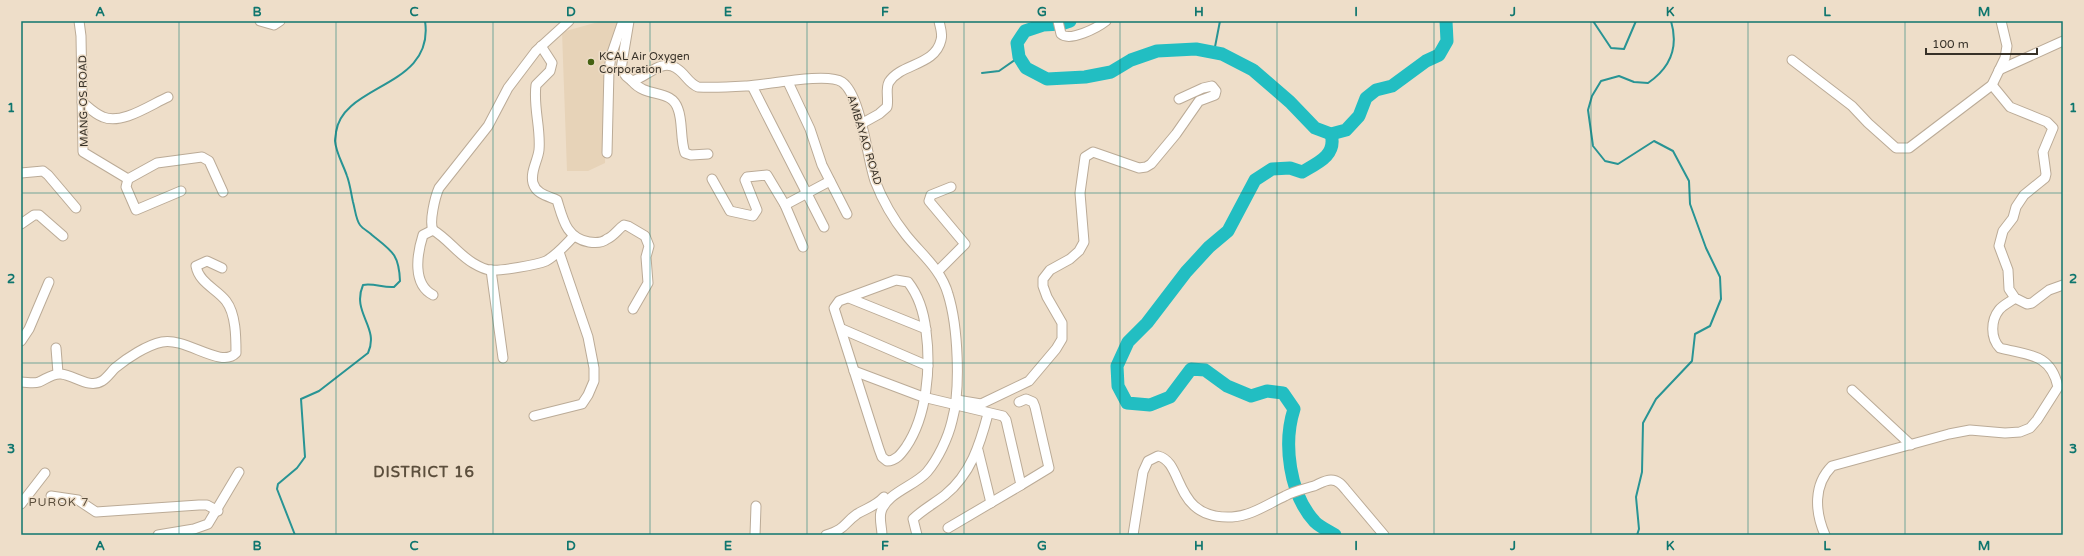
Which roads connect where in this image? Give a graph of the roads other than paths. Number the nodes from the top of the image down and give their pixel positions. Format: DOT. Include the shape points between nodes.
graph roads {
  1 [pos="79,21"];
  2 [pos="260,21"];
  3 [pos="280,21"];
  4 [pos="569,21"];
  5 [pos="623,21"];
  6 [pos="629,21"];
  7 [pos="939,21"];
  8 [pos="1106,21"];
  9 [pos="2001,21"];
  10 [pos="1058,24"];
  11 [pos="2063,41"];
  12 [pos="540,46"];
  13 [pos="1792,60"];
  14 [pos="2000,70"];
  15 [pos="632,81"];
  16 [pos="788,82"];
  17 [pos="1992,85"];
  18 [pos="752,86"];
  19 [pos="168,97"];
  20 [pos="1179,99"];
  21 [pos="82,102"];
  22 [pos="861,124"];
  23 [pos="607,153"];
  24 [pos="708,154"];
  25 [pos="21,173"];
  26 [pos="712,178"];
  27 [pos="128,179"];
  28 [pos="830,181"];
  29 [pos="950,187"];
  30 [pos="181,190"];
  31 [pos="223,192"];
  32 [pos="807,193"];
  33 [pos="785,205"];
  34 [pos="76,208"];
  35 [pos="847,214"];
  36 [pos="21,224"];
  37 [pos="824,227"];
  38 [pos="433,230"];
  39 [pos="62,236"];
  40 [pos="574,236"];
  41 [pos="803,247"];
  42 [pos="558,252"];
  43 [pos="222,268"];
  44 [pos="491,270"];
  45 [pos="938,272"];
  46 [pos="49,282"];
  47 [pos="2063,285"];
  48 [pos="433,295"];
  49 [pos="849,298"];
  50 [pos="2015,298"];
  51 [pos="633,309"];
  52 [pos="842,329"];
  53 [pos="926,329"];
  54 [pos="21,341"];
  55 [pos="56,348"];
  56 [pos="503,358"];
  57 [pos="928,366"];
  58 [pos="854,371"];
  59 [pos="58,373"];
  60 [pos="21,382"];
  61 [pos="1852,390"];
  62 [pos="924,397"];
  63 [pos="957,402"];
  64 [pos="1019,402"];
  65 [pos="988,414"];
  66 [pos="534,416"];
  67 [pos="1911,445"];
  68 [pos="978,450"];
  69 [pos="239,472"];
  70 [pos="45,473"];
  71 [pos="1021,486"];
  72 [pos="51,496"];
  73 [pos="884,497"];
  74 [pos="990,503"];
  75 [pos="21,504"];
  76 [pos="756,506"];
  77 [pos="218,511"];
  78 [pos="948,528"];
  79 [pos="197,532"];
  80 [pos="158,535"];
  81 [pos="755,535"];
  82 [pos="826,535"];
  83 [pos="882,535"];
  84 [pos="917,535"];
  85 [pos="1133,535"];
  86 [pos="1384,535"];
  87 [pos="1825,535"];
  1 -- 21 [label="street, MANG-OS ROAD"];
  2 -- 3 [label="street" via="274,25"];
  4 -- 12 [label="street"];
  5 -- 23 [label="street" via="609,70"];
  6 -- 15 [label="street" via="621,69"];
  7 -- 22 [label="street" via="942,36 939,45 929,57 894,76 888,84 887,107"];
  8 -- 10 [label="street" via="1084,33 1067,37 1061,34"];
  9 -- 14 [label="street" via="2007,46"];
  11 -- 14 [label="street"];
  12 -- 38 [label="street" via="508,88 488,126 439,188 431,225"];
  12 -- 40 [label="street" via="552,63 550,71 536,86 540,148 533,182 543,195 557,200 564,223"];
  13 -- 17 [label="street" via="1839,95 1896,148 1902,149 1924,139"];
  14 -- 17 [label="street"];
  15 -- 18 [label="street, AMBAYAO ROAD" via="640,79 658,67 670,65 680,70 698,87"];
  15 -- 24 [label="street" via="649,93 673,99 679,110 685,153"];
  16 -- 18 [label="street, AMBAYAO ROAD"];
  16 -- 22 [label="street, AMBAYAO ROAD" via="837,79 853,96"];
  16 -- 28 [label="street"];
  17 -- 50 [label="street" via="2010,107 2048,122 2052,128 2042,152 2046,178 2024,195 2000,241 2001,256 2008,270 2009,290"];
  18 -- 32 [label="street"];
  19 -- 21 [label="street" via="129,116 114,119 98,115"];
  20 -- 63 [label="street" via="1207,86 1212,86 1216,91 1214,96 1199,101 1152,164 1139,168 1093,152 1086,157 1080,193 1084,242 1079,251 1050,270 1043,279 1047,297 1062,324 1062,339 1056,349 1029,381 988,402"];
  21 -- 27 [label="street, MANG-OS ROAD" via="83,152"];
  22 -- 45 [label="street, AMBAYAO ROAD" via="869,161 882,195 904,233"];
  25 -- 34 [label="street" via="43,171"];
  26 -- 33 [label="street" via="728,208 734,212 753,216 756,214 757,210 745,180 747,177 764,174 770,178"];
  27 -- 30 [label="street" via="126,187 136,210"];
  27 -- 31 [label="street" via="157,163 202,157 209,161"];
  28 -- 32 [label="street"];
  28 -- 35 [label="street"];
  29 -- 45 [label="street" via="931,195 929,201 965,244"];
  32 -- 33 [label="street"];
  32 -- 37 [label="street"];
  33 -- 41 [label="street"];
  36 -- 39 [label="street" via="34,214 39,215"];
  38 -- 44 [label="street" via="443,236 460,254"];
  38 -- 48 [label="street" via="423,235 417,265 420,282"];
  40 -- 42 [label="street"];
  40 -- 51 [label="street" via="582,241 601,242 609,239 624,225 645,236 649,246 646,257 648,283"];
  42 -- 44 [label="street" via="538,264"];
  42 -- 66 [label="street" via="588,337 594,376 582,404"];
  43 -- 59 [label="street" via="207,262 196,266 203,280 227,302 233,317 236,353 233,356 215,357 173,340 147,348 96,383"];
  44 -- 56 [label="street"];
  45 -- 63 [label="street, AMBAYAO ROAD" via="948,295 954,328"];
  46 -- 54 [label="street" via="29,329"];
  47 -- 50 [label="street" via="2049,290 2032,303 2027,304"];
  49 -- 52 [label="street" via="840,301 834,308"];
  49 -- 53 [label="street"];
  49 -- 53 [label="street" via="887,283 902,280 908,282 920,304"];
  50 -- 67 [label="street" via="2000,309 1994,318 1996,344 2000,348 2038,356 2054,375 2056,391 2030,428 2005,433 1970,430"];
  52 -- 57 [label="street"];
  52 -- 58 [label="street"];
  53 -- 57 [label="street"];
  55 -- 59 [label="street"];
  57 -- 62 [label="street"];
  58 -- 62 [label="street"];
  58 -- 62 [label="street" via="879,449 887,461 897,458 911,440"];
  59 -- 60 [label="street" via="35,383"];
  61 -- 67 [label="street"];
  62 -- 63 [label="street"];
  63 -- 65 [label="street"];
  63 -- 83 [label="street, AMBAYAO ROAD" via="952,424 928,471 886,503 881,512"];
  64 -- 71 [label="street" via="1026,399 1033,402 1049,468"];
  65 -- 68 [label="street"];
  65 -- 71 [label="street" via="1003,416 1006,420"];
  67 -- 87 [label="street" via="1832,466 1823,475 1817,506"];
  68 -- 74 [label="street"];
  68 -- 84 [label="street" via="959,481 947,494 913,519"];
  69 -- 77 [label="street"];
  70 -- 75 [label="street"];
  71 -- 74 [label="street"];
  72 -- 77 [label="street" via="78,500 96,512 200,505 207,505"];
  73 -- 82 [label="street" via="840,530"];
  74 -- 78 [label="street"];
  76 -- 81 [label="street"];
  77 -- 79 [label="street" via="208,524"];
  79 -- 80 [label="street"];
  85 -- 86 [label="street" via="1142,472 1146,463 1154,458 1163,457 1189,501 1197,509 1212,516 1233,517 1254,511 1286,495 1330,480 1340,483"];
}
